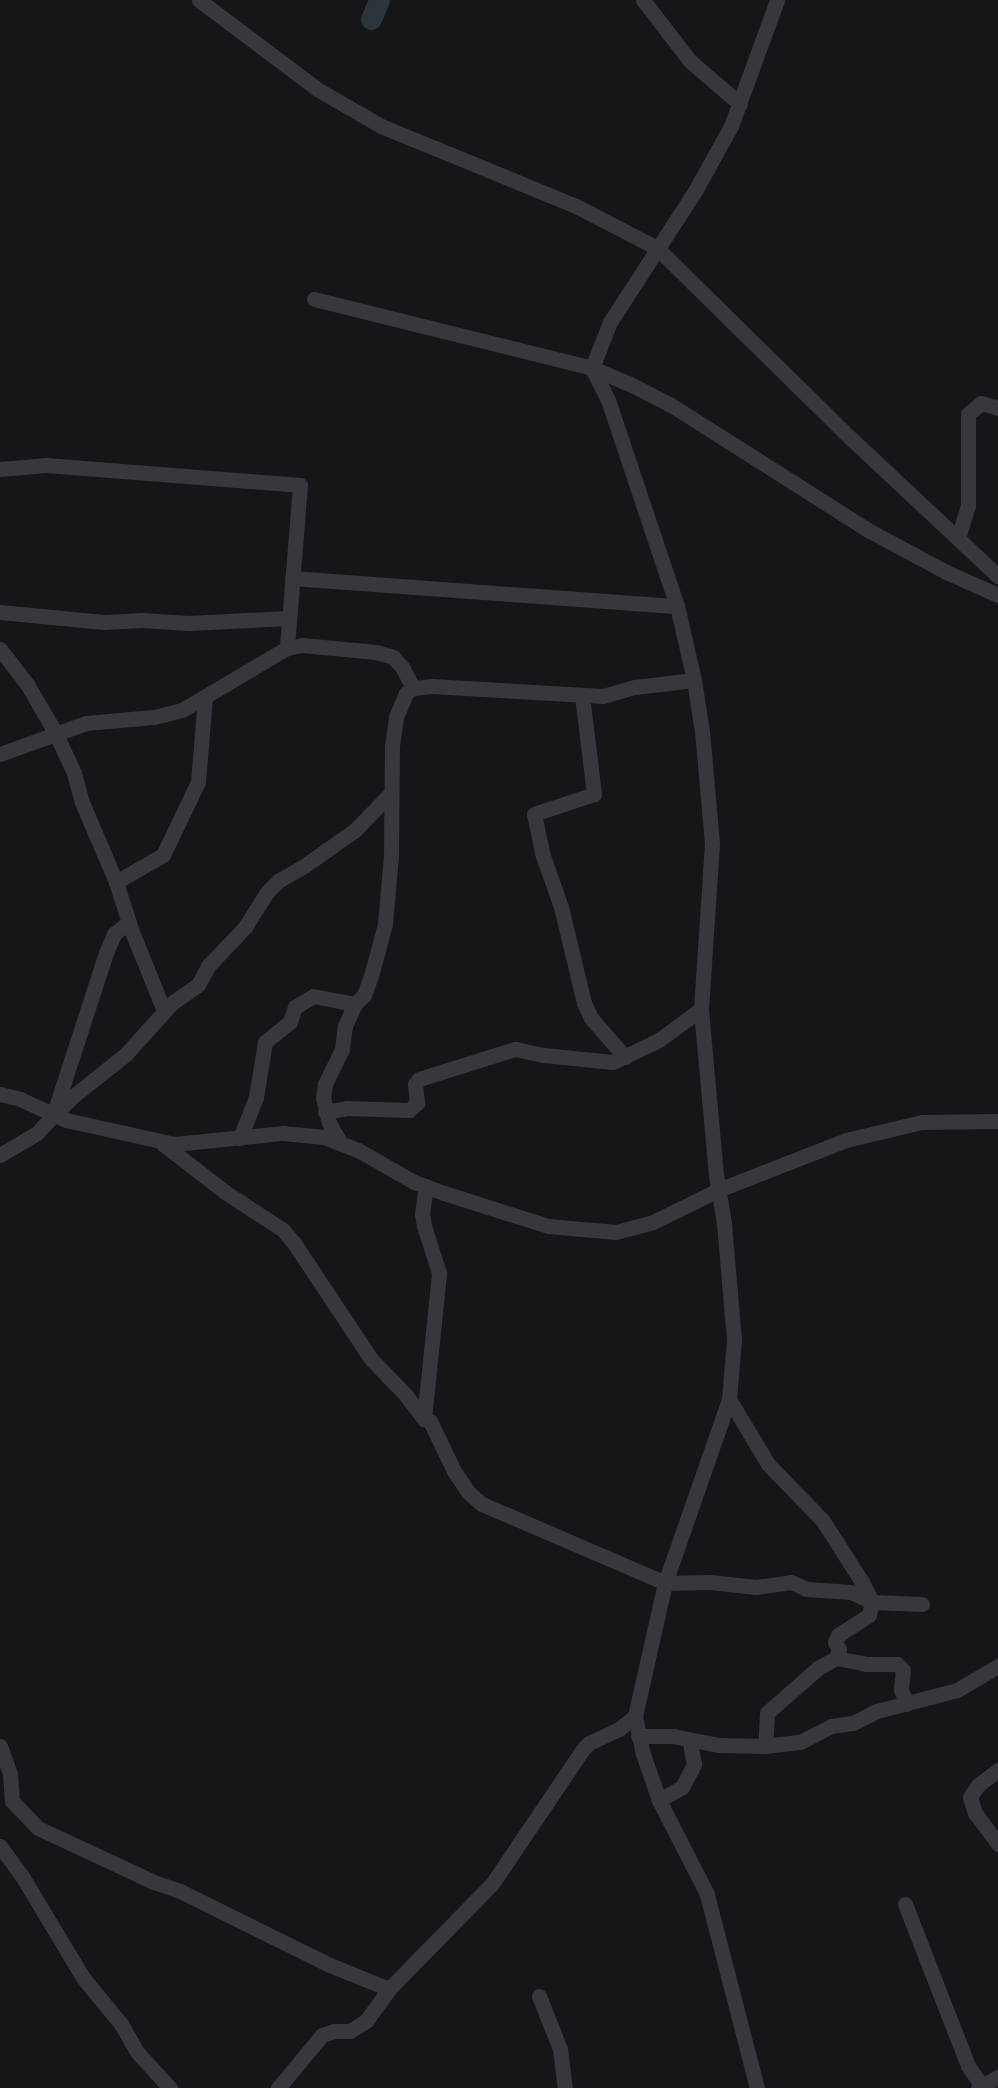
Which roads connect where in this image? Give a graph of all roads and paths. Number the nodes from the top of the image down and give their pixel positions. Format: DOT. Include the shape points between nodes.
graph roads {
  1 [pos="199,0"];
  2 [pos="644,0"];
  3 [pos="777,0"];
  4 [pos="740,104"];
  5 [pos="657,248"];
  6 [pos="314,299"];
  7 [pos="592,368"];
  8 [pos="998,408"];
  9 [pos="0,469"];
  10 [pos="958,538"];
  11 [pos="998,576"];
  12 [pos="292,578"];
  13 [pos="998,595"];
  14 [pos="677,606"];
  15 [pos="0,612"];
  16 [pos="289,618"];
  17 [pos="287,648"];
  18 [pos="0,649"];
  19 [pos="694,680"];
  20 [pos="413,688"];
  21 [pos="582,696"];
  22 [pos="205,698"];
  23 [pos="55,732"];
  24 [pos="0,754"];
  25 [pos="391,793"];
  26 [pos="116,882"];
  27 [pos="129,921"];
  28 [pos="355,1004"];
  29 [pos="701,1009"];
  30 [pos="164,1011"];
  31 [pos="625,1057"];
  32 [pos="0,1094"];
  33 [pos="325,1112"];
  34 [pos="53,1116"];
  35 [pos="998,1121"];
  36 [pos="240,1138"];
  37 [pos="158,1140"];
  38 [pos="340,1142"];
  39 [pos="0,1155"];
  40 [pos="426,1186"];
  41 [pos="718,1190"];
  42 [pos="729,1399"];
  43 [pos="424,1419"];
  44 [pos="665,1583"];
  45 [pos="872,1602"];
  46 [pos="922,1604"];
  47 [pos="836,1658"];
  48 [pos="998,1666"];
  49 [pos="907,1704"];
  50 [pos="635,1716"];
  51 [pos="638,1736"];
  52 [pos="689,1739"];
  53 [pos="0,1746"];
  54 [pos="765,1746"];
  55 [pos="998,1770"];
  56 [pos="658,1800"];
  57 [pos="998,1844"];
  58 [pos="0,1846"];
  59 [pos="905,1904"];
  60 [pos="389,1989"];
  61 [pos="538,1996"];
  62 [pos="998,2077"];
  63 [pos="980,2087"];
  64 [pos="170,2088"];
  65 [pos="278,2088"];
  66 [pos="566,2088"];
  67 [pos="757,2088"];
  1 -- 5 [label="street" via="317,89 381,126 576,206"];
  2 -- 4 [label="street" via="690,61"];
  3 -- 4 [label="street"];
  4 -- 5 [label="street" via="695,191"];
  5 -- 7 [label="street" via="610,322"];
  5 -- 10 [label="street"];
  6 -- 7 [label="street"];
  7 -- 13 [label="street" via="671,405 868,530"];
  7 -- 14 [label="street" via="608,400"];
  8 -- 10 [label="street" via="981,403 968,414 968,506"];
  9 -- 12 [label="street" via="46,465 300,485"];
  10 -- 11 [label="street"];
  12 -- 14 [label="street"];
  12 -- 16 [label="street"];
  14 -- 19 [label="street"];
  15 -- 16 [label="street" via="104,622"];
  16 -- 17 [label="street"];
  17 -- 20 [label="street" via="302,645 393,657"];
  17 -- 22 [label="street"];
  18 -- 23 [label="street"];
  19 -- 21 [label="street"];
  19 -- 29 [label="street" via="707,766 712,843"];
  20 -- 21 [label="street"];
  20 -- 25 [label="street" via="400,702 396,717"];
  21 -- 31 [label="street" via="594,794 534,814 584,1004 591,1018"];
  22 -- 23 [label="street" via="182,710 153,717 86,723"];
  22 -- 26 [label="street" via="198,782 193,793 163,855"];
  23 -- 24 [label="street"];
  23 -- 26 [label="street" via="79,783 81,800"];
  25 -- 28 [label="street" via="392,856 385,924 371,976"];
  25 -- 30 [label="street" via="355,830 278,881 245,927 208,966 198,985"];
  26 -- 27 [label="street"];
  27 -- 30 [label="street"];
  27 -- 34 [label="street" via="114,934 106,953"];
  28 -- 33 [label="street" via="345,1026 342,1049 325,1084"];
  28 -- 36 [label="street" via="313,996 295,1007 290,1022 265,1042 256,1097"];
  29 -- 31 [label="street" via="659,1040"];
  29 -- 41 [label="street"];
  30 -- 34 [label="street" via="126,1054"];
  31 -- 33 [label="street" via="613,1062 599,1061 515,1049 419,1079 415,1084 417,1104 409,1110 347,1108"];
  32 -- 34 [label="street" via="20,1099"];
  33 -- 38 [label="street"];
  34 -- 37 [label="street"];
  34 -- 39 [label="street" via="37,1133"];
  35 -- 41 [label="street" via="895,1126 831,1145"];
  36 -- 37 [label="street" via="189,1145"];
  36 -- 38 [label="street" via="283,1133"];
  37 -- 43 [label="street" via="225,1192 283,1230 370,1359"];
  38 -- 40 [label="street"];
  40 -- 41 [label="street" via="548,1226 616,1232 653,1222"];
  40 -- 43 [label="street" via="422,1214 430,1253 439,1273"];
  41 -- 42 [label="street" via="733,1330"];
  42 -- 44 [label="street"];
  42 -- 45 [label="street" via="768,1464 824,1521"];
  43 -- 44 [label="street" via="430,1421 468,1492 482,1504"];
  44 -- 45 [label="street" via="756,1587 791,1582 807,1589 851,1592"];
  44 -- 50 [label="street"];
  45 -- 46 [label="street"];
  45 -- 47 [label="street" via="868,1615 838,1635"];
  47 -- 49 [label="street" via="866,1664 897,1664 903,1670 900,1682"];
  47 -- 54 [label="street" via="818,1668 767,1713"];
  48 -- 49 [label="street" via="957,1690"];
  49 -- 54 [label="street" via="877,1711 853,1723 831,1726 800,1743"];
  50 -- 51 [label="street"];
  50 -- 60 [label="street" via="619,1729 589,1743 492,1884"];
  51 -- 52 [label="street"];
  51 -- 56 [label="street"];
  52 -- 54 [label="street" via="718,1745"];
  52 -- 56 [label="street" via="694,1764 682,1787"];
  53 -- 60 [label="street" via="10,1774 12,1801 38,1828"];
  55 -- 57 [label="street" via="978,1785 970,1797 975,1814"];
  56 -- 67 [label="street" via="707,1894"];
  58 -- 64 [label="street" via="84,1979 121,2024 137,2052"];
  59 -- 63 [label="street" via="968,2066"];
  60 -- 65 [label="street" via="360,2027 322,2035"];
  61 -- 66 [label="street" via="560,2049"];
  62 -- 63 [label="street"];
}
